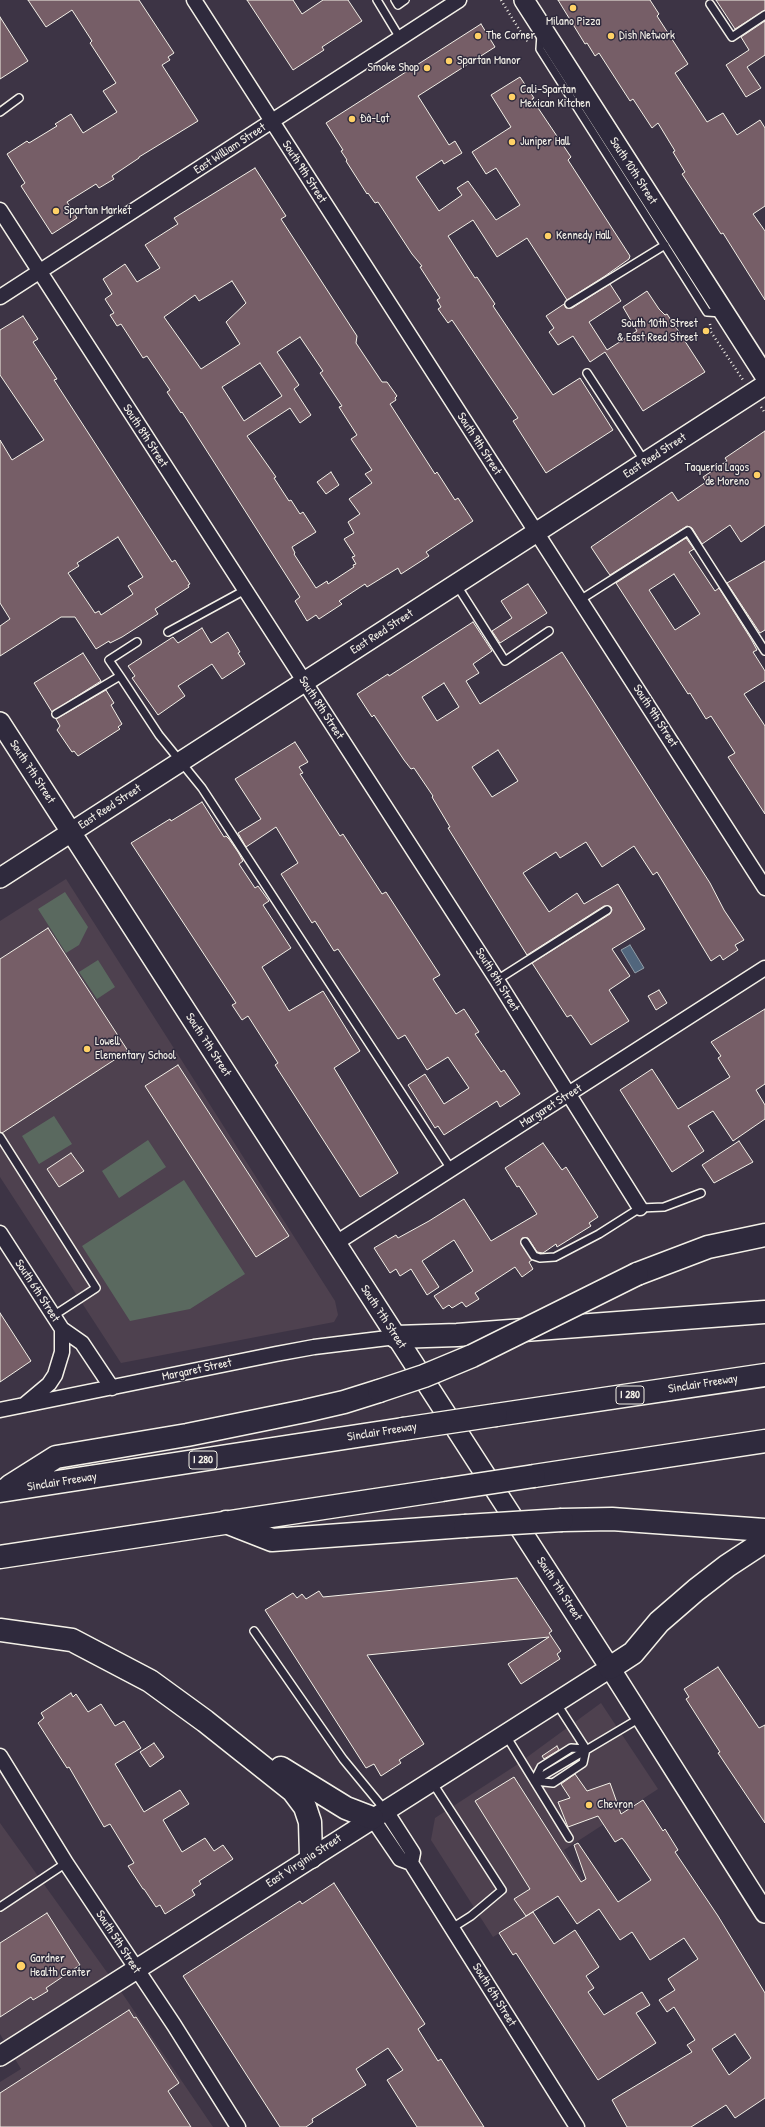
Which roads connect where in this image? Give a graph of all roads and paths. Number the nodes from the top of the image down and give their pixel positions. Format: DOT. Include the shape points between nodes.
graph roads {
  1 [pos="194,0"];
  2 [pos="386,0"];
  3 [pos="395,0"];
  4 [pos="405,0"];
  5 [pos="458,0"];
  6 [pos="524,0"];
  7 [pos="378,2"];
  8 [pos="710,4"];
  9 [pos="765,15"];
  10 [pos="541,28"];
  11 [pos="400,38"];
  12 [pos="19,98"];
  13 [pos="0,112"];
  14 [pos="272,122"];
  15 [pos="0,210"];
  16 [pos="665,245"];
  17 [pos="41,272"];
  18 [pos="0,297"];
  19 [pos="569,304"];
  20 [pos="716,313"];
  21 [pos="733,364"];
  22 [pos="587,373"];
  23 [pos="765,376"];
  24 [pos="765,386"];
  25 [pos="645,463"];
  26 [pos="537,533"];
  27 [pos="456,584"];
  28 [pos="245,590"];
  29 [pos="580,600"];
  30 [pos="550,631"];
  31 [pos="168,632"];
  32 [pos="137,642"];
  33 [pos="765,651"];
  34 [pos="120,676"];
  35 [pos="304,683"];
  36 [pos="56,714"];
  37 [pos="0,722"];
  38 [pos="180,761"];
  39 [pos="71,832"];
  40 [pos="0,878"];
  41 [pos="765,888"];
  42 [pos="607,910"];
  43 [pos="765,968"];
  44 [pos="497,980"];
  45 [pos="569,1095"];
  46 [pos="0,1137"];
  47 [pos="452,1169"];
  48 [pos="701,1193"];
  49 [pos="640,1208"];
  50 [pos="0,1233"];
  51 [pos="765,1235"];
  52 [pos="525,1242"];
  53 [pos="336,1243"];
  54 [pos="765,1312"];
  55 [pos="53,1316"];
  56 [pos="62,1329"];
  57 [pos="396,1337"];
  58 [pos="765,1375"];
  59 [pos="112,1388"];
  60 [pos="22,1406"];
  61 [pos="0,1410"];
  62 [pos="765,1441"];
  63 [pos="1,1491"];
  64 [pos="225,1522"];
  65 [pos="765,1530"];
  66 [pos="765,1541"];
  67 [pos="0,1557"];
  68 [pos="0,1630"];
  69 [pos="254,1631"];
  70 [pos="610,1668"];
  71 [pos="556,1702"];
  72 [pos="641,1718"];
  73 [pos="206,1721"];
  74 [pos="505,1734"];
  75 [pos="586,1749"];
  76 [pos="0,1757"];
  77 [pos="432,1781"];
  78 [pos="534,1781"];
  79 [pos="379,1814"];
  80 [pos="569,1838"];
  81 [pos="311,1857"];
  82 [pos="66,1863"];
  83 [pos="0,1907"];
  84 [pos="765,1913"];
  85 [pos="452,1928"];
  86 [pos="136,1970"];
  87 [pos="0,2056"];
  88 [pos="238,2127"];
  89 [pos="577,2127"];
  1 -- 14 [label="street, South 9th Street"];
  2 -- 7 [label="lane"];
  3 -- 4 [label="lane" via="398,5"];
  5 -- 11 [label="street, East William Street"];
  6 -- 10 [label="street, South 10th Street"];
  7 -- 11 [label="lane"];
  8 -- 9 [label="lane" via="732,37"];
  10 -- 16 [label="lane, South 10th Street" via="540,49"];
  10 -- 20 [label="street, South 10th Street"];
  11 -- 14 [label="street, East William Street"];
  12 -- 13 [label="lane"];
  14 -- 17 [label="street, East William Street"];
  14 -- 26 [label="street, South 9th Street"];
  15 -- 17 [label="street, South 8th Street"];
  16 -- 19 [label="lane"];
  16 -- 20 [label="lane, South 10th Street"];
  17 -- 18 [label="street, East William Street"];
  17 -- 28 [label="street, South 8th Street"];
  20 -- 21 [label="path" via="711,332"];
  20 -- 23 [label="street, South 10th Street"];
  22 -- 25 [label="lane"];
  24 -- 25 [label="street, East Reed Street"];
  25 -- 26 [label="street, East Reed Street"];
  26 -- 27 [label="street, East Reed Street"];
  26 -- 29 [label="street, South 9th Street"];
  27 -- 30 [label="lane" via="504,660"];
  27 -- 35 [label="street, East Reed Street"];
  28 -- 31 [label="lane"];
  28 -- 35 [label="street, South 8th Street"];
  29 -- 33 [label="lane" via="688,531"];
  29 -- 41 [label="street, South 9th Street"];
  32 -- 34 [label="lane" via="109,660"];
  34 -- 36 [label="lane"];
  34 -- 38 [label="lane" via="159,735"];
  35 -- 38 [label="street, East Reed Street"];
  35 -- 44 [label="street, South 8th Street"];
  37 -- 39 [label="street, South 7th Street"];
  38 -- 39 [label="street, East Reed Street"];
  38 -- 47 [label="lane" via="202,788"];
  39 -- 40 [label="street, East Reed Street"];
  39 -- 53 [label="street, South 7th Street"];
  42 -- 44 [label="lane"];
  43 -- 45 [label="street, Margaret Street"];
  44 -- 45 [label="street, South 8th Street"];
  45 -- 47 [label="street, Margaret Street"];
  45 -- 49 [label="street, South 8th Street"];
  46 -- 55 [label="lane" via="96,1288"];
  47 -- 53 [label="street, Margaret Street"];
  48 -- 49 [label="lane" via="664,1207"];
  49 -- 52 [label="lane" via="599,1234 555,1257 534,1256"];
  50 -- 55 [label="street, South 6th Street"];
  51 -- 63 [label="highway, bridge" via="708,1247 637,1274 472,1356 424,1376 344,1402 305,1411 187,1435 56,1457"];
  53 -- 57 [label="street, South 7th Street"];
  54 -- 57 [label="highway" via="457,1335"];
  55 -- 56 [label="street, South 6th Street"];
  56 -- 59 [label="street, South 6th Street" via="82,1343"];
  56 -- 60 [label="street, South 6th Street" via="62,1352 55,1375 49,1384"];
  57 -- 59 [label="street, Margaret Street" via="276,1354"];
  57 -- 70 [label="street, South 7th Street"];
  58 -- 63 [label="highway, Sinclair Freeway / I 280, bridge"];
  59 -- 60 [label="street, Margaret Street"];
  60 -- 61 [label="street, Margaret Street"];
  62 -- 64 [label="highway, bridge"];
  64 -- 65 [label="highway, bridge" via="272,1540 562,1520 638,1520"];
  64 -- 67 [label="highway"];
  66 -- 70 [label="highway" via="696,1590 659,1622 633,1653"];
  68 -- 73 [label="highway" via="72,1640 150,1681"];
  69 -- 79 [label="lane"];
  70 -- 71 [label="street, East Virginia Street"];
  70 -- 72 [label="street, South 7th Street"];
  71 -- 74 [label="street, East Virginia Street"];
  71 -- 75 [label="lane"];
  72 -- 75 [label="lane"];
  72 -- 84 [label="street, South 7th Street"];
  73 -- 79 [label="highway" via="346,1808"];
  73 -- 81 [label="highway" via="293,1791 305,1807 310,1822"];
  74 -- 77 [label="street, East Virginia Street"];
  74 -- 78 [label="lane"];
  75 -- 78 [label="lane" via="571,1748 541,1766"];
  75 -- 78 [label="lane" via="583,1763 552,1783"];
  76 -- 82 [label="street, South 5th Street"];
  77 -- 79 [label="street, East Virginia Street"];
  77 -- 85 [label="lane" via="502,1890 472,1916"];
  78 -- 80 [label="lane"];
  79 -- 81 [label="street, East Virginia Street"];
  79 -- 85 [label="street, South 6th Street" via="400,1859 411,1863"];
  81 -- 86 [label="street, East Virginia Street"];
  82 -- 83 [label="lane"];
  82 -- 86 [label="street, South 5th Street"];
  85 -- 89 [label="street, South 6th Street"];
  86 -- 87 [label="street, East Virginia Street"];
  86 -- 88 [label="street, South 5th Street"];
}
